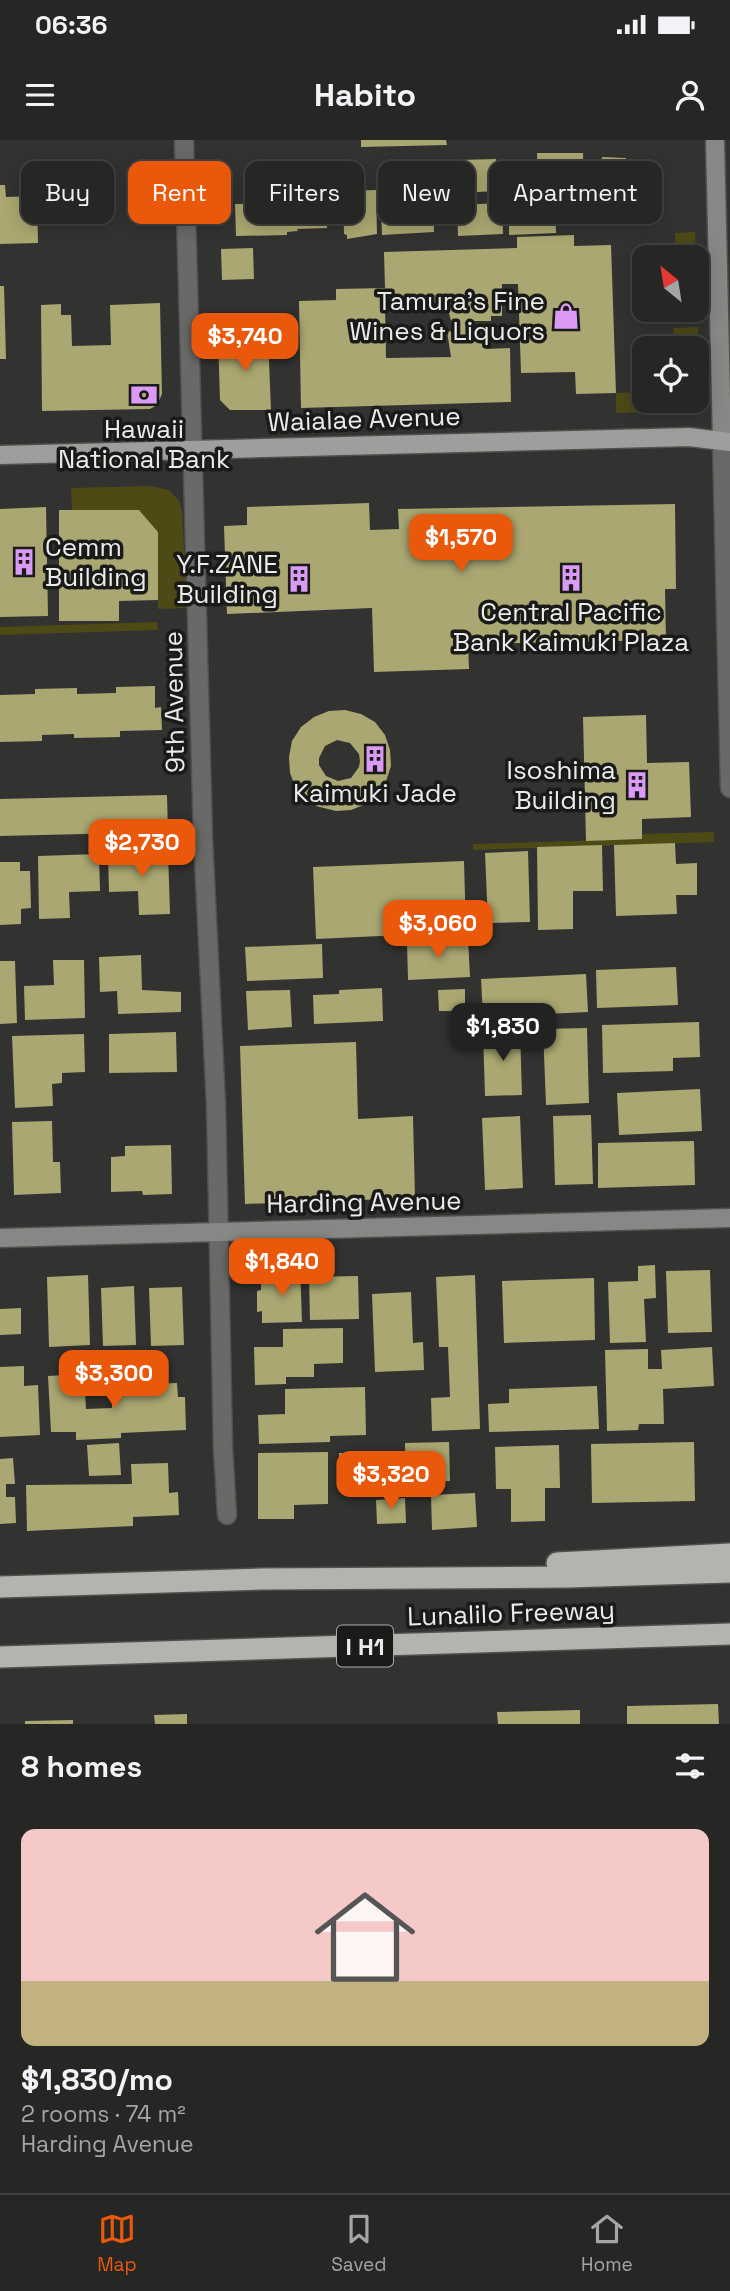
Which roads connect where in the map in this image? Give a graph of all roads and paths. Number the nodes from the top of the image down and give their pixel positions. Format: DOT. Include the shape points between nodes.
graph roads {
  1 [pos="184,140"];
  2 [pos="715,140"];
  3 [pos="726,441"];
  4 [pos="192,450"];
  5 [pos="0,455"];
  6 [pos="730,788"];
  7 [pos="730,1219"];
  8 [pos="219,1232"];
  9 [pos="0,1238"];
  10 [pos="227,1515"];
  11 [pos="730,1554"];
  12 [pos="730,1572"];
  13 [pos="261,1579"];
  14 [pos="0,1587"];
  15 [pos="730,1634"];
  16 [pos="0,1657"];
  1 -- 4 [label="street, 9th Avenue"];
  2 -- 3 [label="street"];
  3 -- 4 [label="main road, Waialae Avenue" via="689,437"];
  3 -- 6 [label="street"];
  4 -- 5 [label="main road, Waialae Avenue"];
  4 -- 8 [label="street, 9th Avenue"];
  7 -- 8 [label="street, Harding Avenue"];
  8 -- 9 [label="street, Harding Avenue"];
  8 -- 10 [label="street, 9th Avenue"];
  11 -- 13 [label="highway"];
  12 -- 13 [label="highway, Lunalilo Freeway"];
  13 -- 14 [label="highway, Lunalilo Freeway"];
  15 -- 16 [label="highway, Lunalilo Freeway / I H1"];
}
